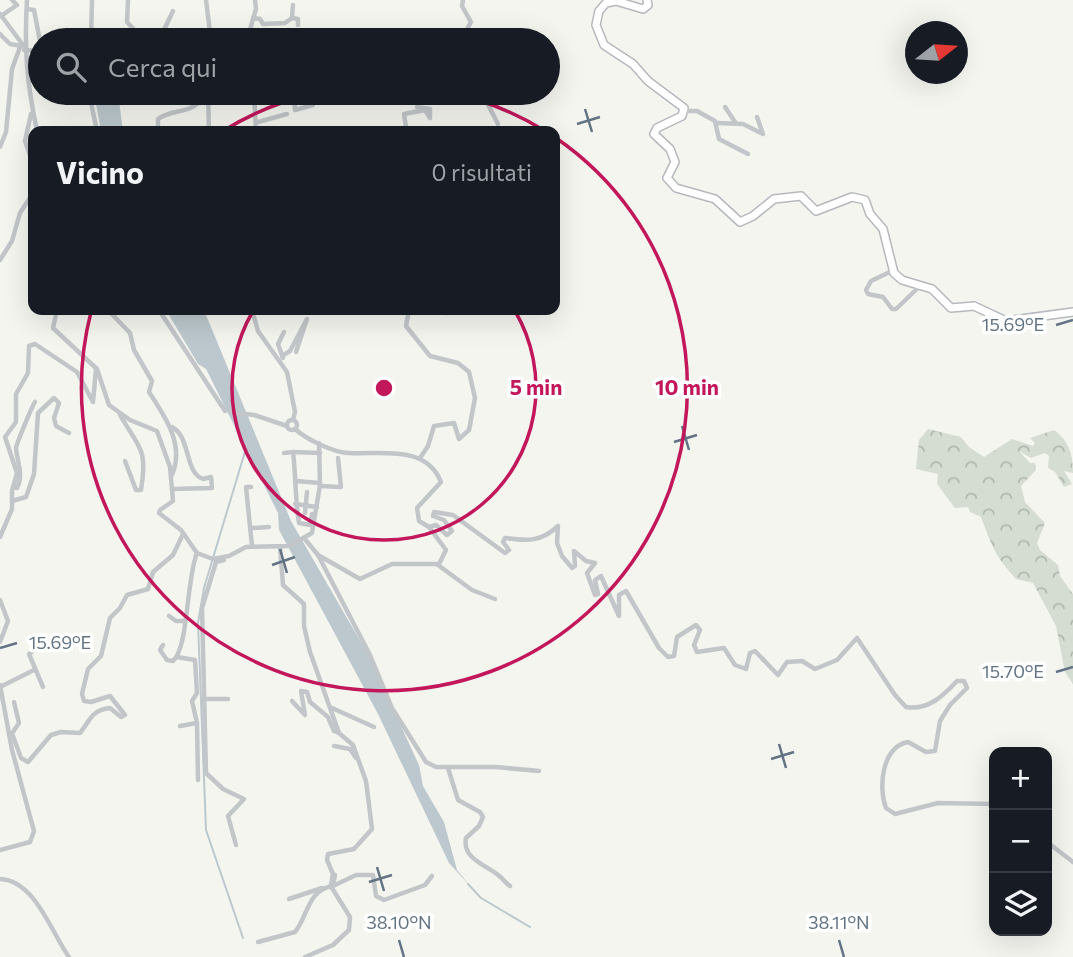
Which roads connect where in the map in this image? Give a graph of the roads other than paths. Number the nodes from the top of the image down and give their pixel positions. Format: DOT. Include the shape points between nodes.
graph roads {
  1 [pos="12,0"];
  2 [pos="27,0"];
  3 [pos="92,0"];
  4 [pos="128,0"];
  5 [pos="206,0"];
  6 [pos="255,0"];
  7 [pos="463,0"];
  8 [pos="647,0"];
  9 [pos="293,5"];
  10 [pos="27,9"];
  11 [pos="173,11"];
  12 [pos="1,15"];
  13 [pos="253,18"];
  14 [pos="292,18"];
  15 [pos="298,25"];
  16 [pos="38,28"];
  17 [pos="91,28"];
  18 [pos="133,28"];
  19 [pos="165,28"];
  20 [pos="210,28"];
  21 [pos="250,28"];
  22 [pos="468,28"];
  23 [pos="0,34"];
  24 [pos="23,47"];
  25 [pos="28,48"];
  26 [pos="28,84"];
  27 [pos="31,105"];
  28 [pos="92,105"];
  29 [pos="195,105"];
  30 [pos="206,105"];
  31 [pos="256,105"];
  32 [pos="294,105"];
  33 [pos="313,105"];
  34 [pos="488,105"];
  35 [pos="417,107"];
  36 [pos="725,107"];
  37 [pos="685,111"];
  38 [pos="32,113"];
  39 [pos="287,114"];
  40 [pos="757,117"];
  41 [pos="258,122"];
  42 [pos="735,122"];
  43 [pos="717,123"];
  44 [pos="498,124"];
  45 [pos="29,126"];
  46 [pos="36,126"];
  47 [pos="96,126"];
  48 [pos="158,126"];
  49 [pos="208,126"];
  50 [pos="257,126"];
  51 [pos="406,126"];
  52 [pos="28,129"];
  53 [pos="0,147"];
  54 [pos="28,150"];
  55 [pos="748,153"];
  56 [pos="28,201"];
  57 [pos="0,260"];
  58 [pos="892,271"];
  59 [pos="920,286"];
  60 [pos="1073,312"];
  61 [pos="56,315"];
  62 [pos="112,315"];
  63 [pos="162,315"];
  64 [pos="253,315"];
  65 [pos="409,315"];
  66 [pos="284,332"];
  67 [pos="296,352"];
  68 [pos="282,356"];
  69 [pos="284,366"];
  70 [pos="97,369"];
  71 [pos="35,402"];
  72 [pos="120,414"];
  73 [pos="293,420"];
  74 [pos="287,426"];
  75 [pos="171,427"];
  76 [pos="295,429"];
  77 [pos="69,433"];
  78 [pos="319,443"];
  79 [pos="293,452"];
  80 [pos="284,453"];
  81 [pos="320,453"];
  82 [pos="338,458"];
  83 [pos="420,458"];
  84 [pos="125,461"];
  85 [pos="171,475"];
  86 [pos="296,481"];
  87 [pos="320,485"];
  88 [pos="13,487"];
  89 [pos="251,487"];
  90 [pos="172,489"];
  91 [pos="307,495"];
  92 [pos="296,496"];
  93 [pos="318,498"];
  94 [pos="12,501"];
  95 [pos="295,503"];
  96 [pos="306,505"];
  97 [pos="317,507"];
  98 [pos="296,512"];
  99 [pos="311,514"];
  100 [pos="269,527"];
  101 [pos="429,527"];
  102 [pos="252,528"];
  103 [pos="184,533"];
  104 [pos="0,537"];
  105 [pos="303,538"];
  106 [pos="252,546"];
  107 [pos="280,546"];
  108 [pos="200,555"];
  109 [pos="230,555"];
  110 [pos="317,555"];
  111 [pos="438,565"];
  112 [pos="495,599"];
  113 [pos="0,600"];
  114 [pos="169,616"];
  115 [pos="184,621"];
  116 [pos="57,635"];
  117 [pos="0,642"];
  118 [pos="163,645"];
  119 [pos="177,657"];
  120 [pos="34,670"];
  121 [pos="0,686"];
  122 [pos="43,687"];
  123 [pos="203,699"];
  124 [pos="228,699"];
  125 [pos="292,701"];
  126 [pos="14,702"];
  127 [pos="332,708"];
  128 [pos="197,723"];
  129 [pos="180,726"];
  130 [pos="374,726"];
  131 [pos="339,733"];
  132 [pos="10,735"];
  133 [pos="334,746"];
  134 [pos="358,760"];
  135 [pos="447,768"];
  136 [pos="540,771"];
  137 [pos="198,780"];
  138 [pos="989,804"];
  139 [pos="236,845"];
  140 [pos="1052,846"];
  141 [pos="0,850"];
  142 [pos="1073,862"];
  143 [pos="432,876"];
  144 [pos="0,879"];
  145 [pos="332,886"];
  146 [pos="324,887"];
  147 [pos="510,887"];
  148 [pos="289,899"];
  149 [pos="258,942"];
  150 [pos="69,957"];
  151 [pos="304,957"];
  1 -- 12 [label="street" via="17,5"];
  2 -- 10 [label="street"];
  3 -- 17 [label="street"];
  4 -- 18 [label="street" via="127,22"];
  5 -- 20 [label="street"];
  6 -- 13 [label="street"];
  7 -- 22 [label="street" via="471,22"];
  8 -- 37 [label="main road" via="643,9 617,1 606,3 599,11 596,32 608,50 634,64"];
  9 -- 14 [label="street"];
  10 -- 16 [label="street" via="35,12"];
  10 -- 24 [label="street"];
  11 -- 19 [label="street"];
  12 -- 24 [label="street"];
  13 -- 14 [label="street" via="263,24"];
  13 -- 21 [label="street"];
  14 -- 15 [label="street" via="298,19"];
  23 -- 24 [label="street" via="10,44"];
  24 -- 25 [label="street"];
  24 -- 26 [label="street"];
  24 -- 53 [label="street" via="12,69 6,132"];
  27 -- 38 [label="street"];
  28 -- 47 [label="street"];
  29 -- 48 [label="street" via="188,111 167,113"];
  30 -- 49 [label="street"];
  31 -- 41 [label="street"];
  32 -- 33 [label="street" via="295,110"];
  34 -- 44 [label="street"];
  35 -- 51 [label="street" via="430,109 430,118 425,110 404,114"];
  36 -- 42 [label="street"];
  37 -- 43 [label="street" via="696,111"];
  37 -- 58 [label="main road" via="654,134 674,156 667,178 672,186 715,199 737,222 780,197 801,196 819,211 861,197 883,229"];
  38 -- 45 [label="street"];
  38 -- 46 [label="street"];
  39 -- 41 [label="street"];
  40 -- 42 [label="street" via="763,134"];
  41 -- 50 [label="street"];
  42 -- 43 [label="street"];
  43 -- 55 [label="street" via="721,141"];
  52 -- 54 [label="street"];
  56 -- 57 [label="street"];
  58 -- 59 [label="main road"];
  58 -- 59 [label="street" via="871,281 866,289 868,294 883,296 892,309"];
  59 -- 60 [label="main road" via="937,292 951,307 974,306 1006,321"];
  61 -- 70 [label="street" via="53,328"];
  62 -- 75 [label="street" via="132,337 134,350 152,380 149,392"];
  63 -- 74 [label="street" via="227,412"];
  64 -- 69 [label="street" via="258,331"];
  65 -- 83 [label="street" via="406,326 422,348 430,356 467,370 475,396 469,428 461,439 456,424 434,426"];
  66 -- 68 [label="street" via="278,344"];
  67 -- 68 [label="street" via="307,319 290,351"];
  68 -- 69 [label="street"];
  69 -- 73 [label="street"];
  70 -- 72 [label="street" via="105,398"];
  70 -- 88 [label="street" via="93,402 77,372 34,344 29,346 28,373 16,394 16,422 5,437 17,473"];
  71 -- 88 [label="street" via="16,445 20,479"];
  72 -- 84 [label="street" via="139,440 143,454 141,490 136,490"];
  72 -- 85 [label="street" via="157,431"];
  73 -- 74 [label="street"];
  73 -- 76 [label="street"];
  74 -- 76 [label="street"];
  75 -- 85 [label="street" via="176,453"];
  75 -- 90 [label="street" via="180,433 198,477 211,477 213,483 212,488"];
  76 -- 78 [label="street"];
  77 -- 94 [label="street" via="56,426 59,403 54,398 38,412 34,474 26,497"];
  78 -- 81 [label="street"];
  78 -- 83 [label="street" via="346,453"];
  79 -- 80 [label="street"];
  79 -- 81 [label="street"];
  79 -- 86 [label="street"];
  81 -- 87 [label="street"];
  82 -- 87 [label="street" via="341,487"];
  83 -- 101 [label="street" via="441,482 417,508 419,521"];
  85 -- 90 [label="street"];
  86 -- 87 [label="street"];
  86 -- 92 [label="street"];
  87 -- 93 [label="street"];
  88 -- 94 [label="street"];
  89 -- 102 [label="street" via="246,487"];
  90 -- 103 [label="street" via="172,504 159,513"];
  91 -- 92 [label="street"];
  91 -- 93 [label="street"];
  91 -- 96 [label="street"];
  92 -- 95 [label="street"];
  93 -- 97 [label="street"];
  94 -- 104 [label="street"];
  95 -- 96 [label="street"];
  95 -- 98 [label="street"];
  96 -- 97 [label="street"];
  96 -- 99 [label="street"];
  97 -- 99 [label="street"];
  98 -- 99 [label="street"];
  98 -- 99 [label="street" via="299,523 308,526"];
  99 -- 105 [label="street" via="314,531"];
  100 -- 102 [label="street"];
  101 -- 111 [label="street" via="446,550"];
  101 -- 138 [label="street" via="436,524 450,534 451,528 433,516 436,511 450,514 507,553 505,538 536,540 559,526 557,543 562,556 572,568 574,551 595,563 587,573 595,595 595,580 601,576 619,616 619,594 626,592 668,657 674,656 677,638 696,625 700,631 694,645 697,652 724,648 735,664 746,669 750,653 755,651 778,675 787,662 802,661 816,669 837,660 857,638 900,703 911,708 941,698 961,680 966,691 940,721 935,751 926,752 908,742 895,747 882,778 884,803 895,814 938,803"];
  102 -- 106 [label="street"];
  103 -- 108 [label="street"];
  103 -- 132 [label="street" via="173,555 153,572 148,589 127,595 111,615 101,656 88,669 84,701 110,696 125,715 121,717 110,708 98,710 79,733 51,735 28,762 21,758"];
  105 -- 107 [label="street"];
  105 -- 110 [label="street"];
  106 -- 107 [label="street"];
  106 -- 109 [label="street"];
  107 -- 127 [label="street" via="283,585 304,604 310,652"];
  108 -- 109 [label="street" via="213,559"];
  108 -- 115 [label="street" via="189,580"];
  109 -- 123 [label="street" via="216,562 202,608"];
  110 -- 111 [label="street" via="360,579 392,564"];
  110 -- 135 [label="street" via="405,731 429,765"];
  111 -- 112 [label="street" via="472,590"];
  113 -- 117 [label="street" via="8,621"];
  114 -- 115 [label="street"];
  115 -- 119 [label="street"];
  116 -- 120 [label="street" via="30,653"];
  118 -- 119 [label="street" via="160,650 167,660"];
  119 -- 128 [label="street" via="195,660 197,693 192,701"];
  120 -- 121 [label="street"];
  120 -- 122 [label="street"];
  121 -- 132 [label="street"];
  123 -- 124 [label="street"];
  123 -- 139 [label="street" via="207,776 244,799 228,816"];
  125 -- 131 [label="street" via="305,715 301,691 307,692 310,702"];
  126 -- 132 [label="street" via="19,723"];
  127 -- 130 [label="street"];
  127 -- 131 [label="street"];
  128 -- 129 [label="street"];
  128 -- 137 [label="street"];
  131 -- 134 [label="street" via="353,745"];
  132 -- 141 [label="street" via="34,831 30,842"];
  133 -- 134 [label="street" via="350,749"];
  134 -- 145 [label="street" via="366,781 372,829 354,849 328,853"];
  135 -- 136 [label="street"];
  135 -- 147 [label="street" via="458,800 482,814 479,825 466,838 473,860"];
  140 -- 142 [label="street"];
  143 -- 145 [label="street" via="425,885 384,900 376,896 373,875"];
  144 -- 150 [label="street" via="13,881 44,910"];
  145 -- 146 [label="street"];
  145 -- 151 [label="street" via="350,917 349,930 333,945"];
  146 -- 148 [label="street"];
  146 -- 149 [label="street" via="307,906 295,932"];
}
